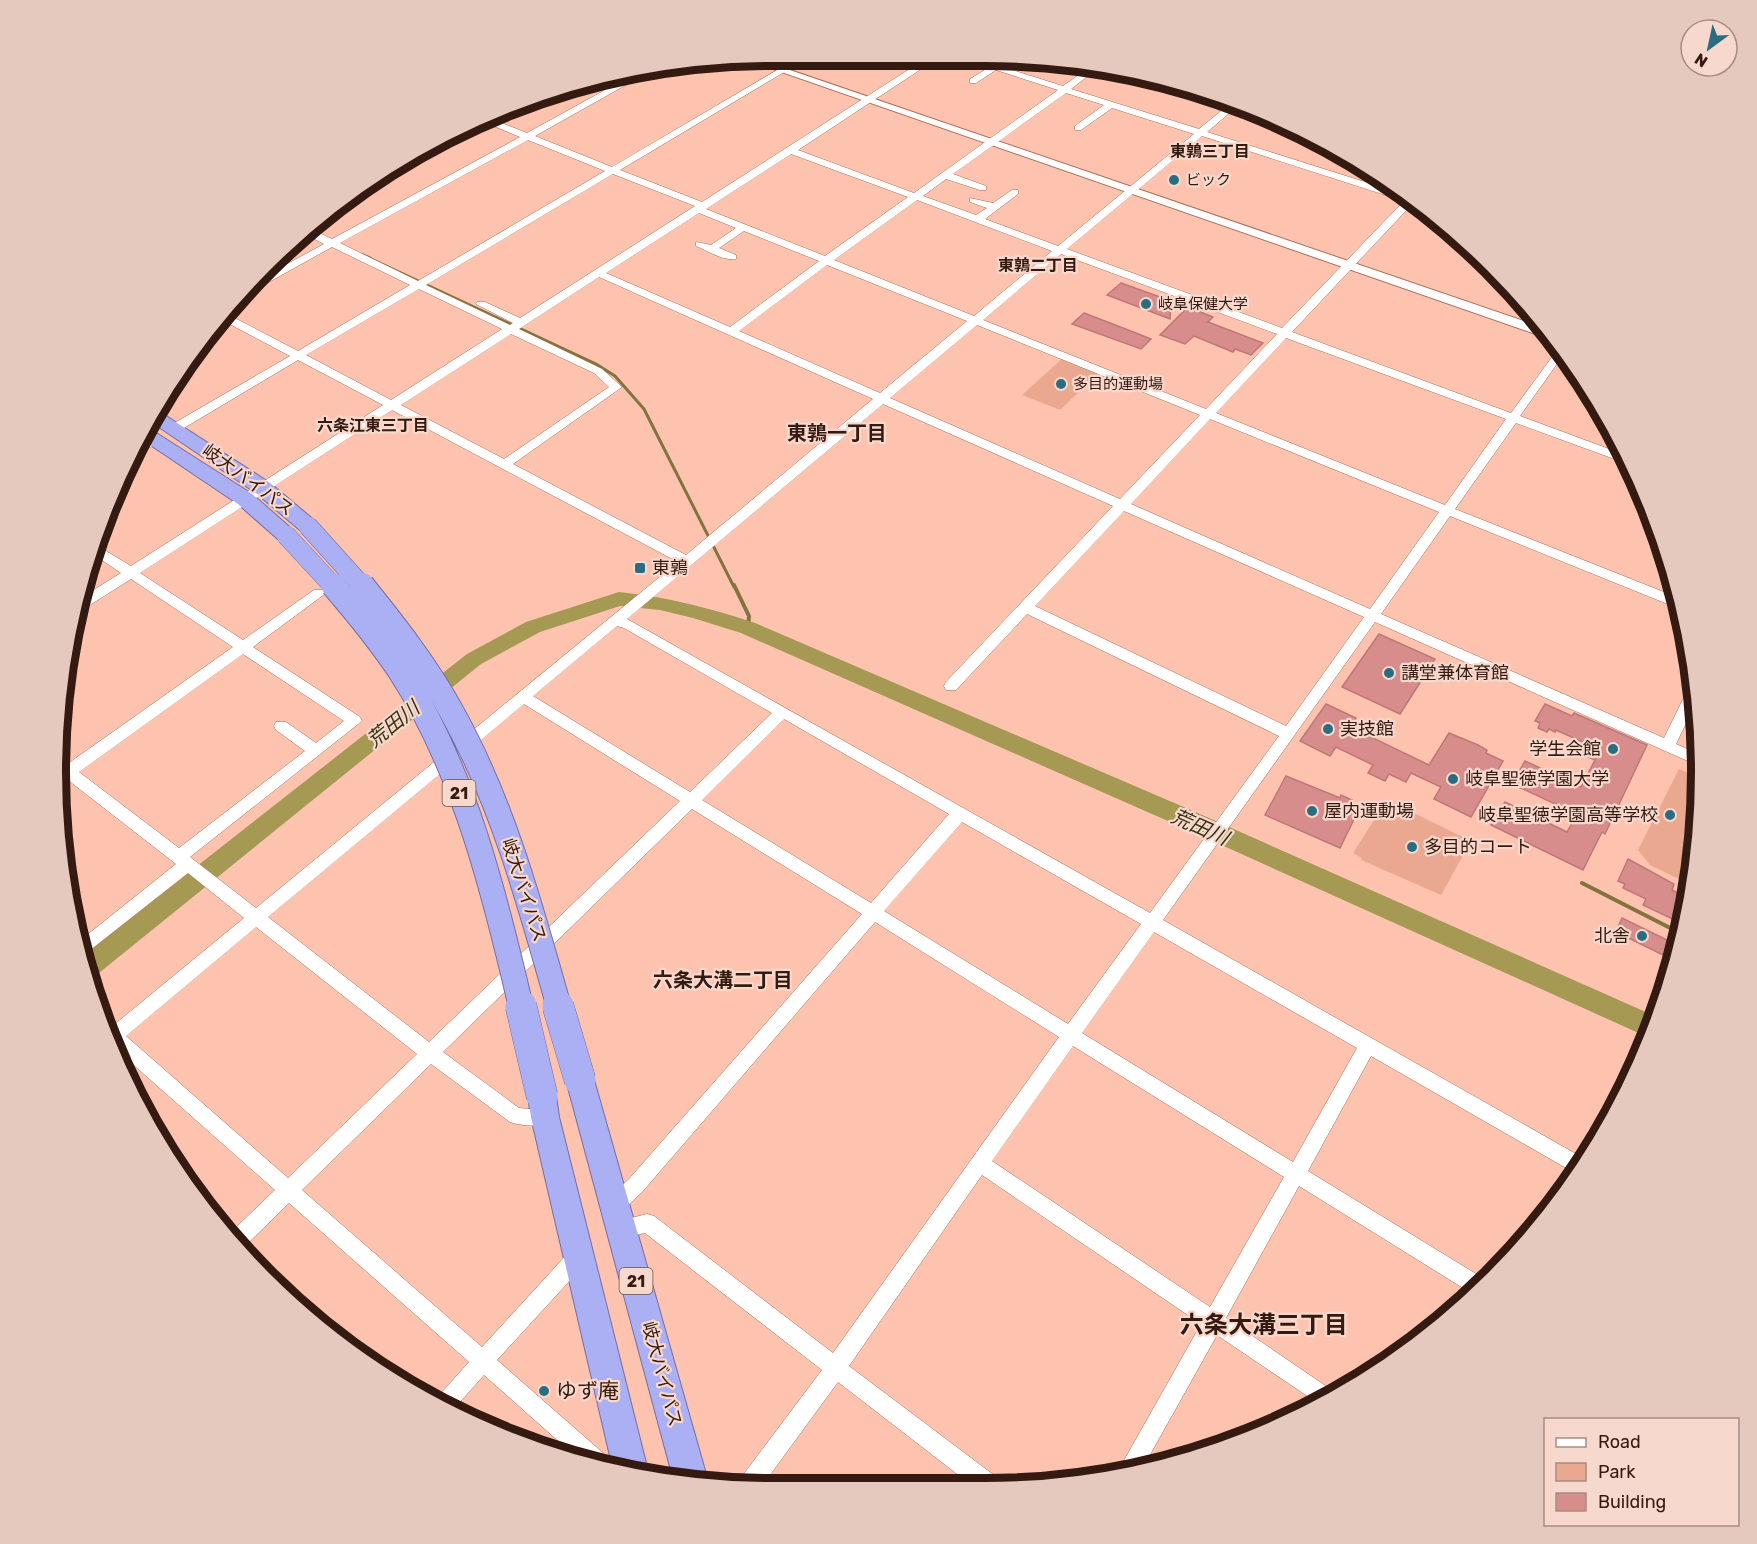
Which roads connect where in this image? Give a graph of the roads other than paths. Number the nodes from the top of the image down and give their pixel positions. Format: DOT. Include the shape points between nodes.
graph roads {
  1 [pos="778,66"];
  2 [pos="780,66"];
  3 [pos="789,66"];
  4 [pos="922,66"];
  5 [pos="993,66"];
  6 [pos="994,66"];
  7 [pos="785,68"];
  8 [pos="1086,74"];
  9 [pos="961,78"];
  10 [pos="628,81"];
  11 [pos="973,81"];
  12 [pos="984,85"];
  13 [pos="1065,89"];
  14 [pos="872,98"];
  15 [pos="1111,104"];
  16 [pos="1228,109"];
  17 [pos="494,123"];
  18 [pos="1078,128"];
  19 [pos="1200,132"];
  20 [pos="527,136"];
  21 [pos="994,140"];
  22 [pos="790,150"];
  23 [pos="613,171"];
  24 [pos="945,175"];
  25 [pos="983,188"];
  26 [pos="1133,188"];
  27 [pos="1015,192"];
  28 [pos="1387,192"];
  29 [pos="915,196"];
  30 [pos="974,200"];
  31 [pos="1406,205"];
  32 [pos="994,207"];
  33 [pos="701,208"];
  34 [pos="978,219"];
  35 [pos="744,227"];
  36 [pos="320,230"];
  37 [pos="316,234"];
  38 [pos="337,241"];
  39 [pos="700,244"];
  40 [pos="711,249"];
  41 [pos="1060,249"];
  42 [pos="732,257"];
  43 [pos="826,260"];
  44 [pos="1351,262"];
  45 [pos="598,273"];
  46 [pos="268,278"];
  47 [pos="423,282"];
  48 [pos="1526,319"];
  49 [pos="230,320"];
  50 [pos="975,320"];
  51 [pos="516,326"];
  52 [pos="1534,328"];
  53 [pos="730,332"];
  54 [pos="1284,333"];
  55 [pos="298,354"];
  56 [pos="1556,358"];
  57 [pos="881,398"];
  58 [pos="394,405"];
  59 [pos="1208,414"];
  60 [pos="1513,418"];
  61 [pos="161,419"];
  62 [pos="175,428"];
  63 [pos="149,442"];
  64 [pos="1616,456"];
  65 [pos="504,464"];
  66 [pos="263,488"];
  67 [pos="245,499"];
  68 [pos="1123,505"];
  69 [pos="1447,510"];
  70 [pos="297,530"];
  71 [pos="101,553"];
  72 [pos="687,561"];
  73 [pos="130,573"];
  74 [pos="319,593"];
  75 [pos="87,600"];
  76 [pos="1669,600"];
  77 [pos="1025,607"];
  78 [pos="1373,615"];
  79 [pos="619,618"];
  80 [pos="243,648"];
  81 [pos="951,686"];
  82 [pos="523,697"];
  83 [pos="1687,705"];
  84 [pos="781,713"];
  85 [pos="280,726"];
  86 [pos="1288,734"];
  87 [pos="1668,746"];
  88 [pos="316,751"];
  89 [pos="1690,755"];
  90 [pos="66,770"];
  91 [pos="66,774"];
  92 [pos="690,801"];
  93 [pos="959,814"];
  94 [pos="186,863"];
  95 [pos="872,913"];
  96 [pos="257,918"];
  97 [pos="1151,923"];
  98 [pos="88,944"];
  99 [pos="116,1033"];
  100 [pos="1070,1035"];
  101 [pos="120,1042"];
  102 [pos="1368,1046"];
  103 [pos="430,1053"];
  104 [pos="544,1107"];
  105 [pos="1573,1162"];
  106 [pos="980,1163"];
  107 [pos="1296,1174"];
  108 [pos="288,1190"];
  109 [pos="619,1217"];
  110 [pos="241,1237"];
  111 [pos="578,1257"];
  112 [pos="1472,1283"];
  113 [pos="1214,1321"];
  114 [pos="483,1360"];
  115 [pos="836,1367"];
  116 [pos="1320,1393"];
  117 [pos="448,1399"];
  118 [pos="589,1454"];
  119 [pos="1134,1461"];
  120 [pos="629,1463"];
  121 [pos="689,1473"];
  122 [pos="755,1477"];
  123 [pos="979,1478"];
  1 -- 7 [label="street"];
  2 -- 7 [label="street"];
  3 -- 7 [label="street"];
  4 -- 14 [label="street"];
  5 -- 11 [label="street"];
  6 -- 13 [label="street"];
  7 -- 14 [label="street"];
  7 -- 23 [label="street"];
  8 -- 13 [label="street"];
  9 -- 11 [label="street"];
  10 -- 20 [label="street"];
  11 -- 12 [label="street"];
  13 -- 15 [label="street"];
  13 -- 21 [label="street"];
  14 -- 21 [label="street"];
  14 -- 22 [label="street"];
  15 -- 18 [label="street"];
  15 -- 19 [label="street"];
  16 -- 19 [label="street"];
  17 -- 20 [label="street"];
  19 -- 26 [label="street"];
  19 -- 28 [label="street"];
  20 -- 23 [label="street"];
  20 -- 38 [label="street"];
  21 -- 24 [label="street"];
  21 -- 26 [label="street"];
  22 -- 29 [label="street"];
  22 -- 33 [label="street"];
  23 -- 33 [label="street"];
  23 -- 47 [label="street"];
  24 -- 25 [label="street"];
  24 -- 29 [label="street"];
  26 -- 41 [label="street"];
  26 -- 44 [label="street"];
  27 -- 32 [label="street"];
  29 -- 34 [label="street"];
  29 -- 43 [label="street"];
  30 -- 32 [label="street"];
  31 -- 44 [label="street"];
  32 -- 34 [label="street"];
  33 -- 35 [label="street"];
  33 -- 45 [label="street"];
  34 -- 41 [label="street"];
  35 -- 40 [label="street"];
  35 -- 43 [label="street"];
  36 -- 38 [label="street"];
  37 -- 38 [label="street"];
  38 -- 46 [label="street"];
  38 -- 47 [label="street"];
  39 -- 40 [label="street"];
  40 -- 42 [label="street"];
  41 -- 50 [label="street"];
  41 -- 54 [label="street"];
  43 -- 50 [label="street"];
  43 -- 53 [label="street"];
  44 -- 48 [label="street"];
  44 -- 52 [label="street"];
  44 -- 54 [label="street"];
  45 -- 51 [label="street"];
  45 -- 53 [label="street"];
  47 -- 51 [label="street"];
  47 -- 55 [label="street"];
  49 -- 55 [label="street"];
  50 -- 57 [label="street"];
  50 -- 59 [label="street"];
  51 -- 58 [label="street"];
  51 -- 65 [label="street" via="598,371 616,387"];
  53 -- 57 [label="street"];
  54 -- 59 [label="street"];
  54 -- 60 [label="street"];
  55 -- 58 [label="street"];
  55 -- 62 [label="street"];
  56 -- 60 [label="street"];
  57 -- 68 [label="street"];
  57 -- 72 [label="street"];
  58 -- 65 [label="street"];
  58 -- 66 [label="street"];
  59 -- 68 [label="street"];
  59 -- 69 [label="street"];
  60 -- 64 [label="street"];
  60 -- 69 [label="street"];
  61 -- 62 [label="highway, 岐大バイパス / 21"];
  62 -- 66 [label="highway, 岐大バイパス / 21"];
  63 -- 67 [label="highway, 岐大バイパス / 21"];
  65 -- 72 [label="street"];
  66 -- 67 [label="street"];
  66 -- 70 [label="highway, 岐大バイパス / 21"];
  67 -- 70 [label="highway, 岐大バイパス / 21"];
  67 -- 73 [label="street"];
  68 -- 77 [label="street"];
  68 -- 78 [label="street"];
  69 -- 76 [label="street"];
  69 -- 78 [label="street"];
  70 -- 104 [label="highway, 岐大バイパス / 21, bridge" via="400,672 453,777 476,838 502,929"];
  70 -- 109 [label="highway, 岐大バイパス / 21, bridge" via="338,556 397,629 454,718 507,838 534,918"];
  71 -- 73 [label="street"];
  72 -- 79 [label="street"];
  73 -- 75 [label="street"];
  73 -- 80 [label="street"];
  74 -- 80 [label="street"];
  77 -- 81 [label="street"];
  77 -- 86 [label="street"];
  78 -- 86 [label="street"];
  78 -- 87 [label="street"];
  79 -- 82 [label="street"];
  79 -- 84 [label="street"];
  80 -- 88 [label="street" via="355,721"];
  80 -- 90 [label="street"];
  82 -- 92 [label="street"];
  82 -- 96 [label="street"];
  83 -- 87 [label="street"];
  84 -- 92 [label="street"];
  84 -- 93 [label="street"];
  85 -- 88 [label="street"];
  86 -- 97 [label="street"];
  87 -- 89 [label="street"];
  88 -- 94 [label="street"];
  91 -- 94 [label="street"];
  92 -- 95 [label="street"];
  92 -- 103 [label="street"];
  93 -- 95 [label="street"];
  93 -- 97 [label="street"];
  94 -- 96 [label="street"];
  94 -- 98 [label="street"];
  95 -- 100 [label="street"];
  95 -- 109 [label="street" via="644,1176"];
  96 -- 99 [label="street"];
  96 -- 103 [label="street"];
  97 -- 100 [label="street"];
  97 -- 102 [label="street"];
  100 -- 106 [label="street"];
  100 -- 107 [label="street"];
  101 -- 108 [label="street"];
  102 -- 105 [label="street"];
  102 -- 107 [label="street"];
  103 -- 104 [label="street" via="516,1116"];
  103 -- 108 [label="street"];
  104 -- 111 [label="highway, 岐大バイパス / 21"];
  106 -- 113 [label="street"];
  106 -- 115 [label="street"];
  107 -- 112 [label="street"];
  107 -- 113 [label="street"];
  108 -- 110 [label="street"];
  108 -- 114 [label="street"];
  109 -- 115 [label="street" via="647,1224"];
  109 -- 121 [label="highway, 岐大バイパス / 21"];
  111 -- 114 [label="street"];
  111 -- 120 [label="highway, 岐大バイパス / 21"];
  113 -- 116 [label="street"];
  113 -- 119 [label="street"];
  114 -- 117 [label="street"];
  114 -- 118 [label="street"];
  115 -- 122 [label="street"];
  115 -- 123 [label="street"];
}
